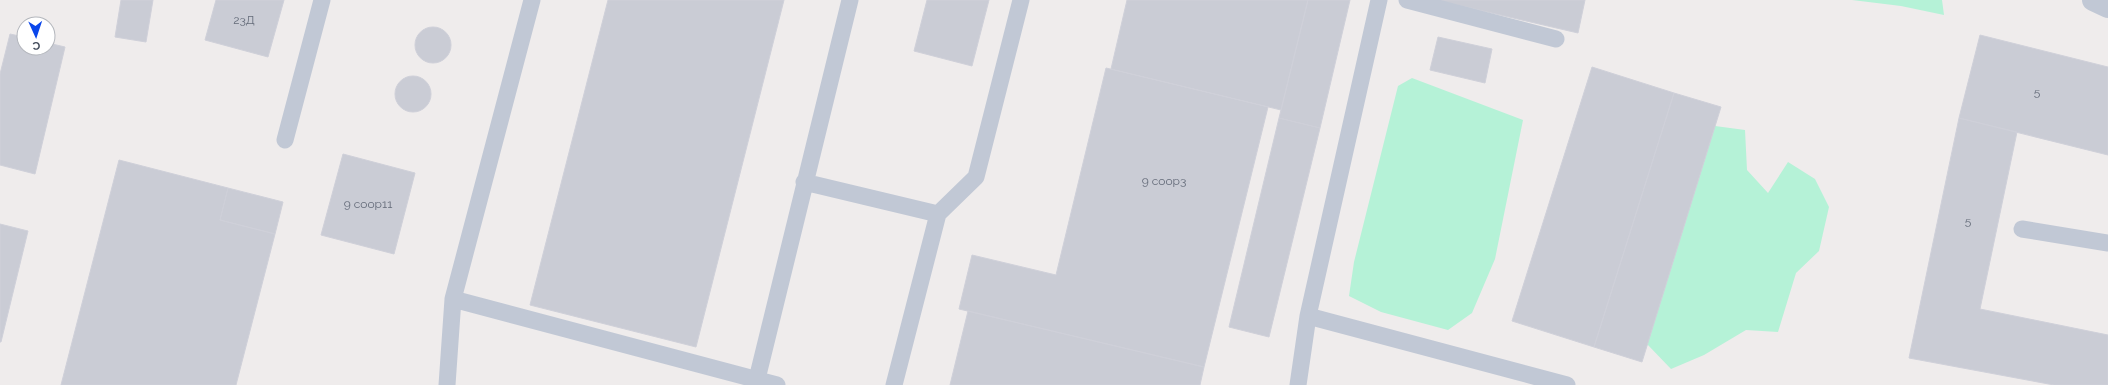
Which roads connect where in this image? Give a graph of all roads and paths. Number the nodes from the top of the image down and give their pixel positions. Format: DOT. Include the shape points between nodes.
graph roads {
  1 [pos="322,0"];
  2 [pos="532,0"];
  3 [pos="850,0"];
  4 [pos="1021,0"];
  5 [pos="1379,0"];
  6 [pos="1407,0"];
  7 [pos="2093,0"];
  8 [pos="2108,7"];
  9 [pos="1556,39"];
  10 [pos="285,140"];
  11 [pos="804,182"];
  12 [pos="938,214"];
  13 [pos="2022,229"];
  14 [pos="2108,243"];
  15 [pos="453,299"];
  16 [pos="1308,316"];
  17 [pos="757,379"];
  18 [pos="1542,382"];
  19 [pos="447,385"];
  20 [pos="777,385"];
  21 [pos="894,385"];
  22 [pos="1298,385"];
  23 [pos="1567,385"];
  1 -- 10 [label="lane"];
  2 -- 15 [label="lane"];
  3 -- 11 [label="lane"];
  4 -- 12 [label="lane" via="976,177"];
  5 -- 16 [label="lane"];
  6 -- 9 [label="lane"];
  7 -- 8 [label="street"];
  11 -- 12 [label="lane"];
  11 -- 17 [label="lane"];
  12 -- 21 [label="lane"];
  13 -- 14 [label="lane"];
  15 -- 17 [label="lane"];
  15 -- 19 [label="lane"];
  16 -- 18 [label="lane"];
  16 -- 22 [label="lane"];
  17 -- 20 [label="lane"];
  18 -- 23 [label="lane"];
}
